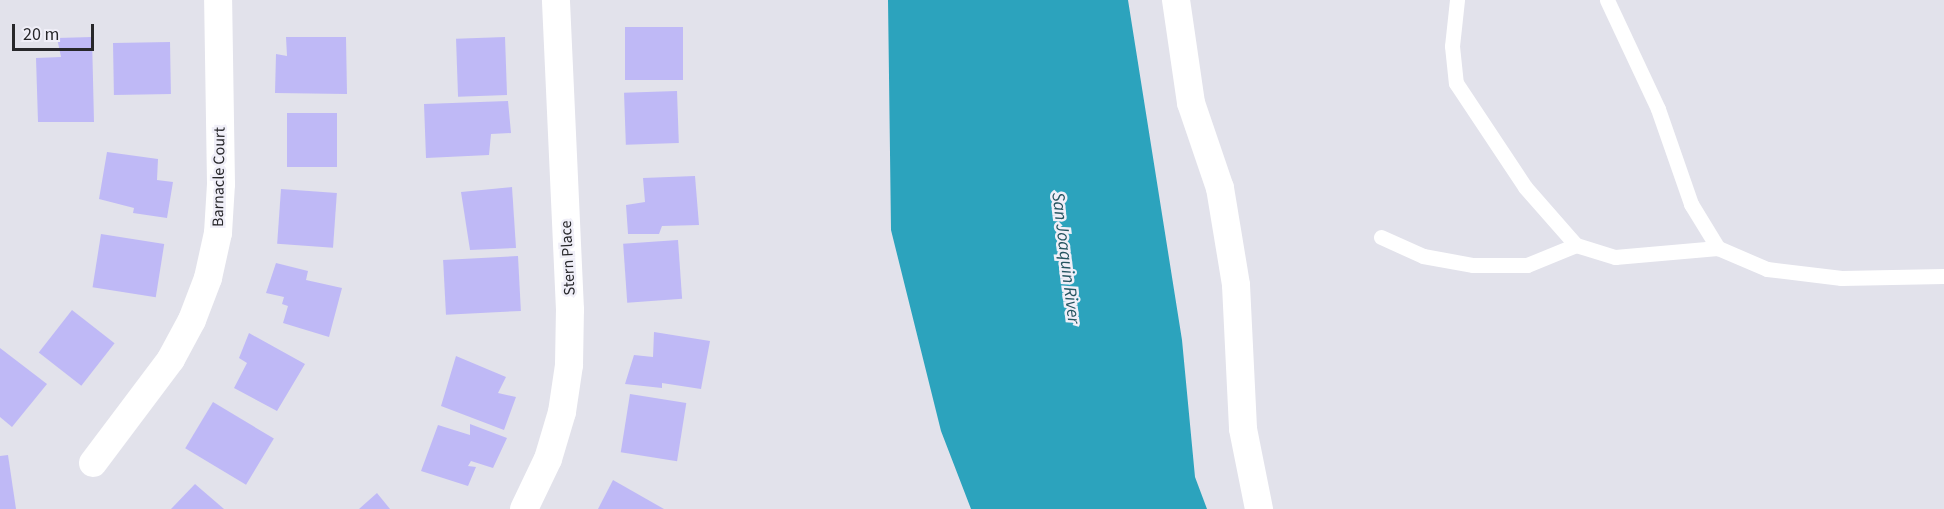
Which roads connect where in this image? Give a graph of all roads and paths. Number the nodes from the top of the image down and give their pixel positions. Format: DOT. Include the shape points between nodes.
graph roads {
  1 [pos="218,0"];
  2 [pos="556,0"];
  3 [pos="1176,0"];
  4 [pos="1458,0"];
  5 [pos="1607,0"];
  6 [pos="1381,237"];
  7 [pos="1576,245"];
  8 [pos="1718,248"];
  9 [pos="1944,276"];
  10 [pos="93,463"];
  11 [pos="524,509"];
  12 [pos="1259,509"];
  1 -- 10 [label="street, Barnacle Court" via="221,184 218,233 208,278 171,359"];
  2 -- 11 [label="street, Stern Place" via="569,365 562,412 548,459"];
  3 -- 12 [label="street" via="1191,103 1223,209 1236,285 1242,429"];
  4 -- 7 [label="lane" via="1452,46 1456,83 1525,188"];
  5 -- 8 [label="lane" via="1658,108 1691,204"];
  6 -- 7 [label="lane" via="1423,256 1473,265 1527,265"];
  7 -- 8 [label="lane" via="1615,257"];
  8 -- 9 [label="lane" via="1778,270 1841,278"];
}
